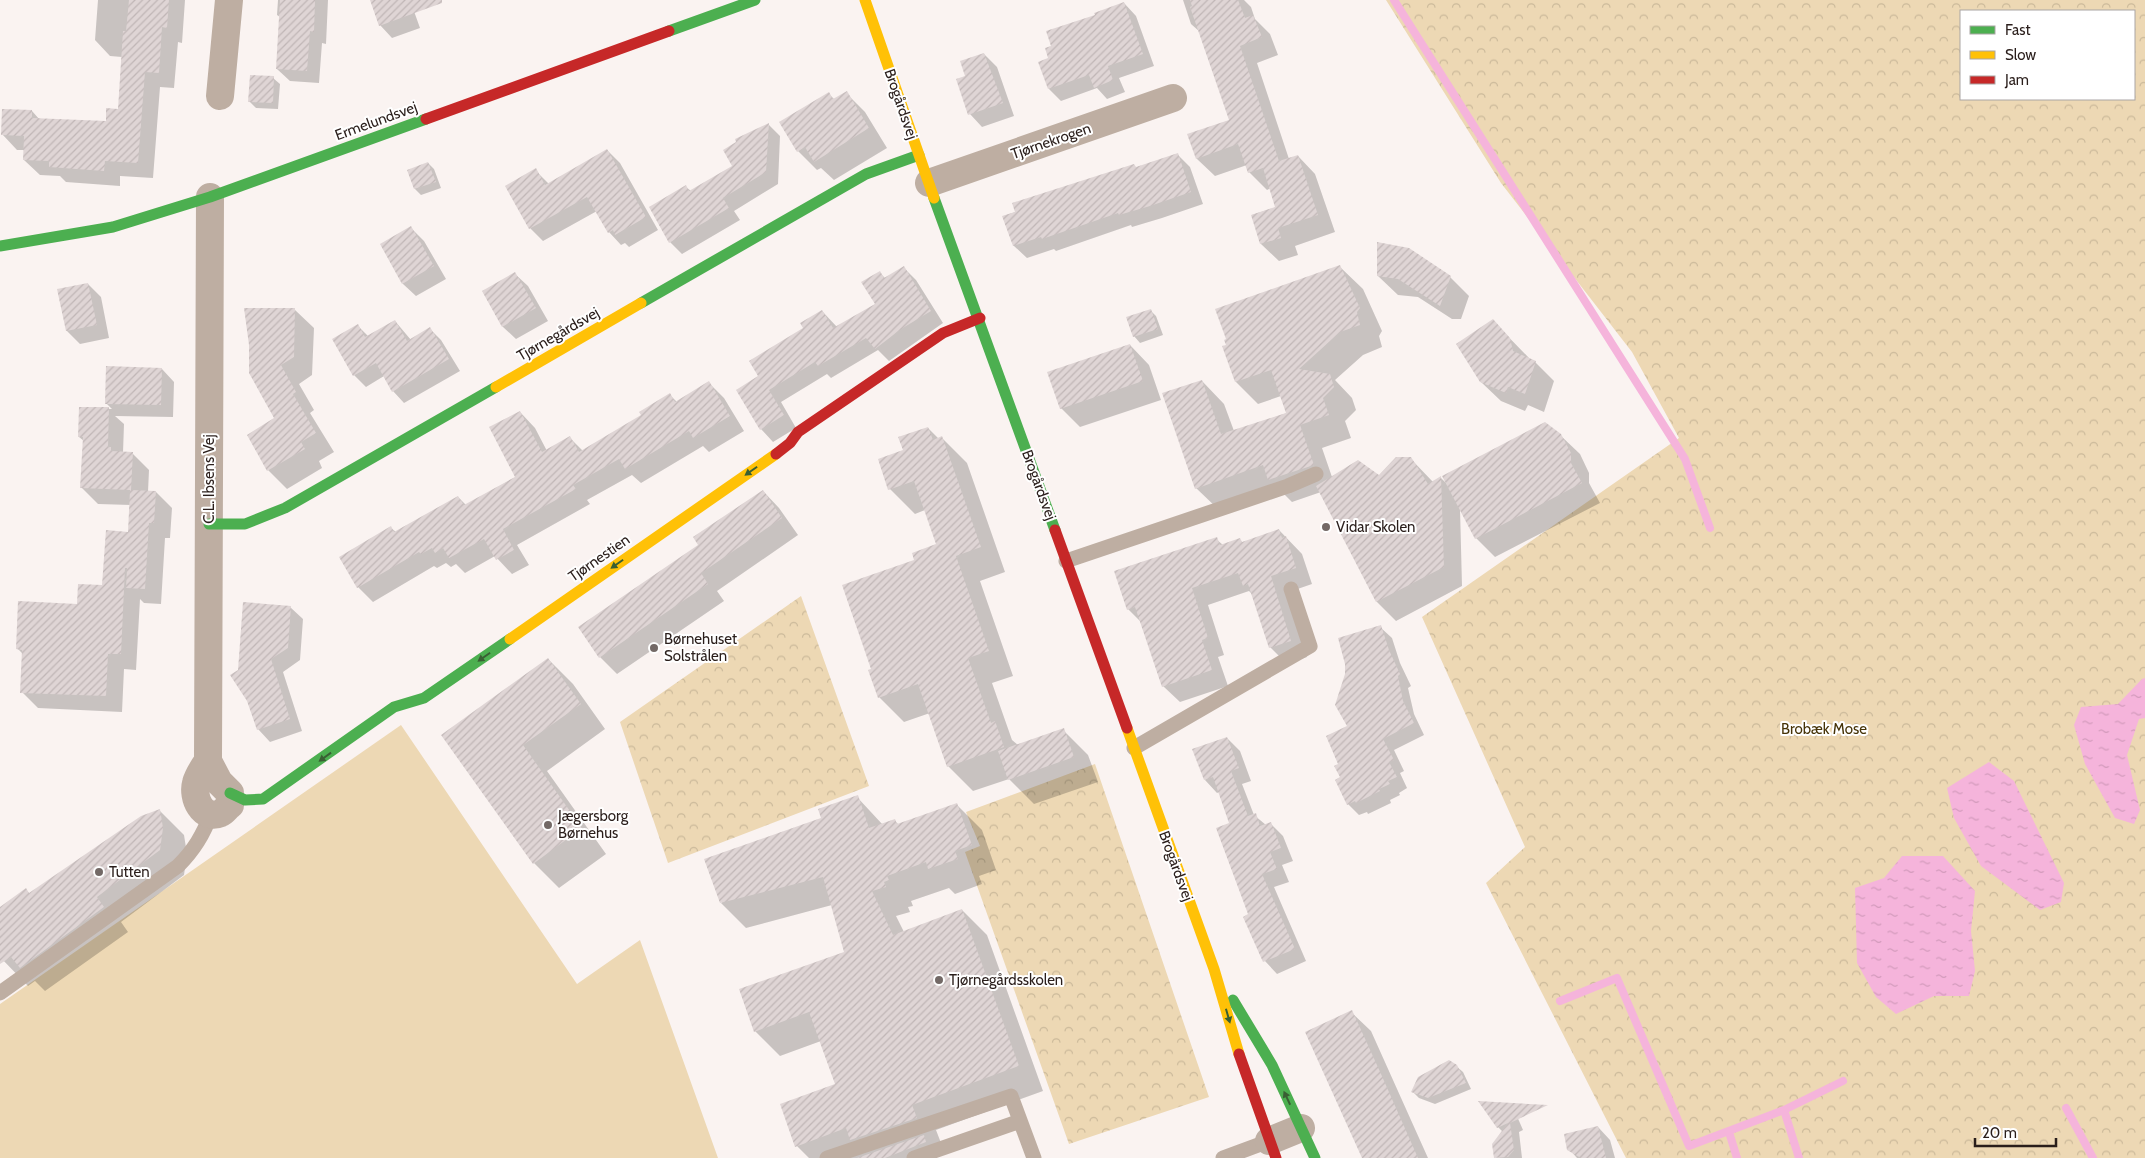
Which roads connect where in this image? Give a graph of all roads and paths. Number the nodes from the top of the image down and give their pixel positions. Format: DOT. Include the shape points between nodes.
graph roads {
  1 [pos="228,0"];
  2 [pos="755,0"];
  3 [pos="865,0"];
  4 [pos="220,96"];
  5 [pos="1173,98"];
  6 [pos="919,155"];
  7 [pos="929,183"];
  8 [pos="210,197"];
  9 [pos="0,246"];
  10 [pos="980,318"];
  11 [pos="1316,474"];
  12 [pos="209,524"];
  13 [pos="1066,561"];
  14 [pos="1291,589"];
  15 [pos="1134,748"];
  16 [pos="202,772"];
  17 [pos="230,793"];
  18 [pos="211,814"];
  19 [pos="1214,969"];
  20 [pos="0,993"];
  21 [pos="1020,1121"];
  22 [pos="1301,1128"];
  23 [pos="1273,1150"];
  24 [pos="827,1158"];
  25 [pos="914,1158"];
  26 [pos="1034,1158"];
  27 [pos="1223,1158"];
  28 [pos="1315,1158"];
  1 -- 4 [label="street"];
  2 -- 8 [label="street, Ermelundsvej"];
  3 -- 6 [label="street, Brogårdsvej"];
  5 -- 7 [label="street, Tjørnekrogen"];
  6 -- 7 [label="street, Brogårdsvej"];
  6 -- 12 [label="street, Tjørnegårdsvej" via="866,174 285,508 245,524"];
  7 -- 10 [label="street, Brogårdsvej"];
  8 -- 9 [label="street, Ermelundsvej" via="113,227"];
  8 -- 12 [label="street, C.L. Ibsens Vej"];
  10 -- 13 [label="street, Brogårdsvej"];
  10 -- 17 [label="street, Tjørnestien, one-way" via="943,333 798,432 790,443 424,698 394,708 263,799 239,800"];
  11 -- 13 [label="lane"];
  12 -- 16 [label="street, C.L. Ibsens Vej"];
  13 -- 15 [label="street, Brogårdsvej"];
  14 -- 15 [label="lane" via="1310,646"];
  15 -- 19 [label="street, Brogårdsvej"];
  16 -- 17 [label="street, C.L. Ibsens Vej"];
  16 -- 18 [label="street, C.L. Ibsens Vej" via="195,798 202,810"];
  17 -- 18 [label="street" via="230,805 221,813"];
  18 -- 20 [label="lane" via="192,853 178,866"];
  22 -- 19 [label="street, Brogårdsvej, one-way" via="1272,1065"];
  19 -- 23 [label="street, Brogårdsvej, one-way" via="1245,1076"];
  21 -- 24 [label="lane" via="1011,1096"];
  21 -- 25 [label="lane"];
  21 -- 26 [label="lane"];
  22 -- 23 [label="street"];
  22 -- 28 [label="street, Brogårdsvej"];
  23 -- 27 [label="lane"];
}
